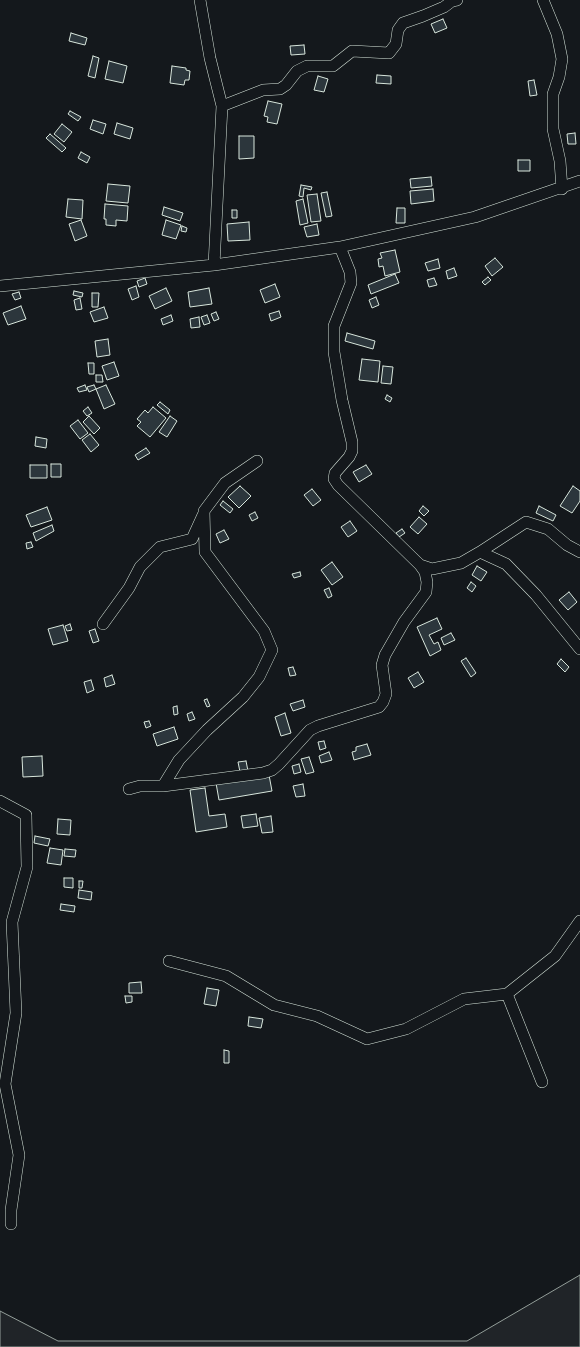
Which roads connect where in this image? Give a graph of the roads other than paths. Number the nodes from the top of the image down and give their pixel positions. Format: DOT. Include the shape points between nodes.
graph roads {
  1 [pos="200,0"];
  2 [pos="457,0"];
  3 [pos="543,0"];
  4 [pos="222,106"];
  5 [pos="580,181"];
  6 [pos="562,189"];
  7 [pos="340,247"];
  8 [pos="214,265"];
  9 [pos="0,286"];
  10 [pos="257,461"];
  11 [pos="204,511"];
  12 [pos="480,552"];
  13 [pos="580,552"];
  14 [pos="420,565"];
  15 [pos="103,624"];
  16 [pos="580,649"];
  17 [pos="163,786"];
  18 [pos="129,789"];
  19 [pos="0,801"];
  20 [pos="580,921"];
  21 [pos="169,961"];
  22 [pos="507,994"];
  23 [pos="542,1082"];
  24 [pos="11,1224"];
  1 -- 4 [label="street"];
  2 -- 4 [label="street" via="403,23 390,53 352,51 333,66 307,66 297,71 280,89 263,90"];
  3 -- 6 [label="street" via="557,34 562,59 553,94 553,129 560,161"];
  4 -- 8 [label="street"];
  5 -- 6 [label="street"];
  6 -- 7 [label="street" via="475,217"];
  7 -- 8 [label="street"];
  7 -- 14 [label="street" via="350,272 351,283 334,326 334,352 352,442 349,457 335,473 334,479"];
  8 -- 9 [label="street"];
  10 -- 11 [label="street" via="225,483"];
  11 -- 15 [label="street" via="192,539 160,547 140,567 129,588"];
  11 -- 17 [label="street" via="205,552 264,631 272,650 259,677 243,697 179,760"];
  12 -- 13 [label="street" via="526,522 548,529"];
  12 -- 14 [label="street" via="461,563 432,569"];
  12 -- 16 [label="street" via="506,564 536,595"];
  14 -- 17 [label="street" via="426,577 426,592 404,622 385,655 382,665 386,694 379,706 310,730 272,770"];
  17 -- 18 [label="street" via="140,786"];
  19 -- 24 [label="street" via="26,815 27,867 12,922 16,1013 5,1084 19,1155"];
  20 -- 22 [label="street" via="555,956"];
  21 -- 22 [label="street" via="226,976 274,1004 317,1016 367,1039 406,1029 464,999"];
  22 -- 23 [label="street"];
}
